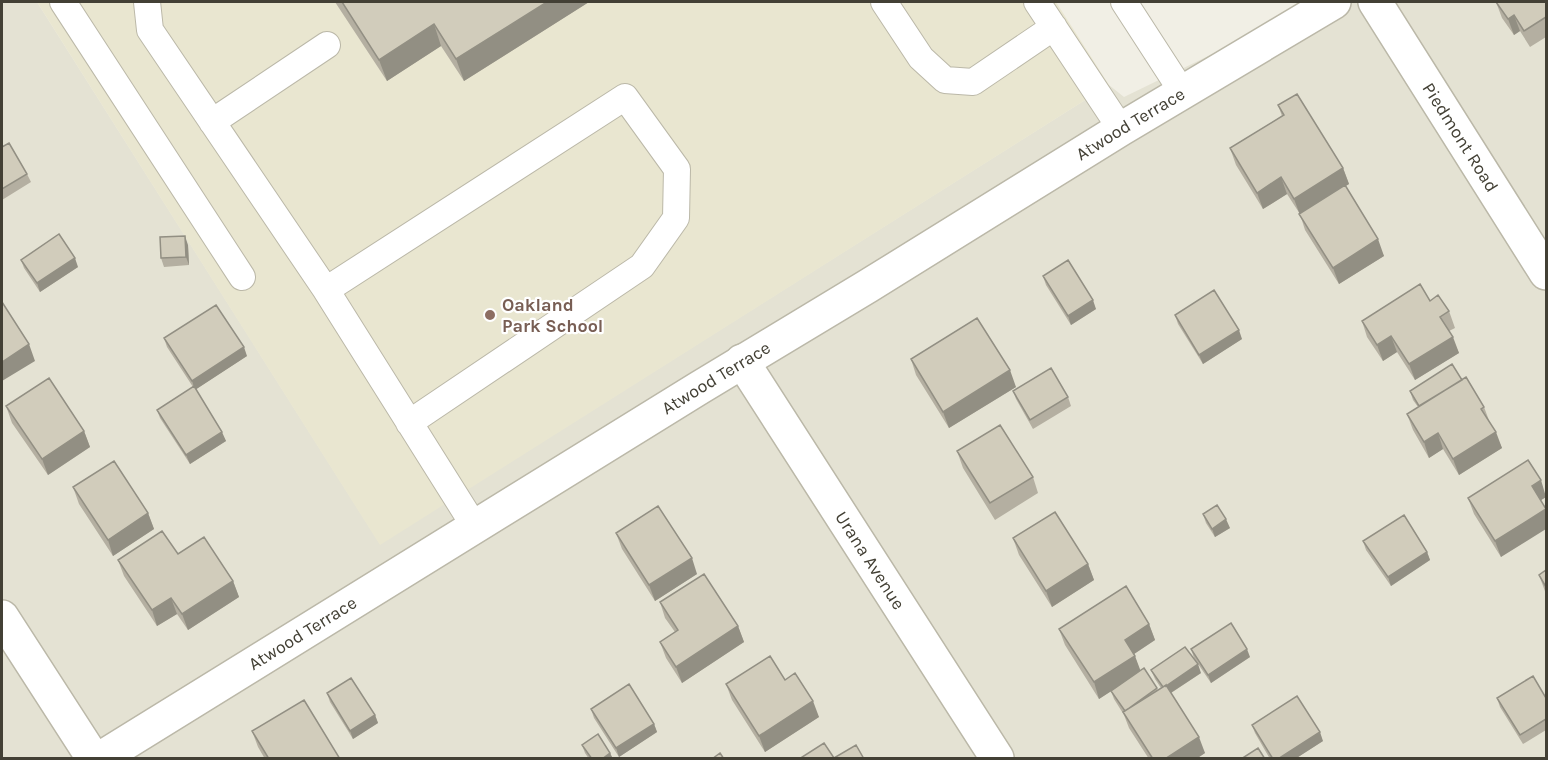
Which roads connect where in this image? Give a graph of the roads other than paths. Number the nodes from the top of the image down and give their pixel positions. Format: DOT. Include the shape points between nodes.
graph roads {
  1 [pos="63,2"];
  2 [pos="147,2"];
  3 [pos="884,2"];
  4 [pos="1037,2"];
  5 [pos="1124,2"];
  6 [pos="1334,2"];
  7 [pos="1375,2"];
  8 [pos="1054,27"];
  9 [pos="327,45"];
  10 [pos="1183,93"];
  11 [pos="212,122"];
  12 [pos="1121,129"];
  13 [pos="1546,273"];
  14 [pos="242,277"];
  15 [pos="326,290"];
  16 [pos="742,361"];
  17 [pos="409,423"];
  18 [pos="476,527"];
  19 [pos="2,617"];
  20 [pos="93,759"];
  21 [pos="101,759"];
  22 [pos="997,759"];
  1 -- 14 [label="lane"];
  2 -- 11 [label="lane" via="150,30"];
  3 -- 8 [label="lane" via="921,58 945,80 973,82"];
  4 -- 8 [label="lane"];
  5 -- 10 [label="lane"];
  6 -- 10 [label="street, Atwood Terrace"];
  7 -- 13 [label="street, Piedmont Road"];
  8 -- 12 [label="lane"];
  9 -- 11 [label="lane"];
  10 -- 12 [label="street, Atwood Terrace"];
  11 -- 15 [label="lane"];
  12 -- 16 [label="street, Atwood Terrace"];
  15 -- 17 [label="lane"];
  15 -- 17 [label="lane" via="625,97 677,169 676,218 642,266"];
  16 -- 18 [label="street, Atwood Terrace"];
  16 -- 22 [label="street, Urana Avenue"];
  17 -- 18 [label="lane"];
  18 -- 21 [label="street, Atwood Terrace"];
  19 -- 20 [label="street"];
}
